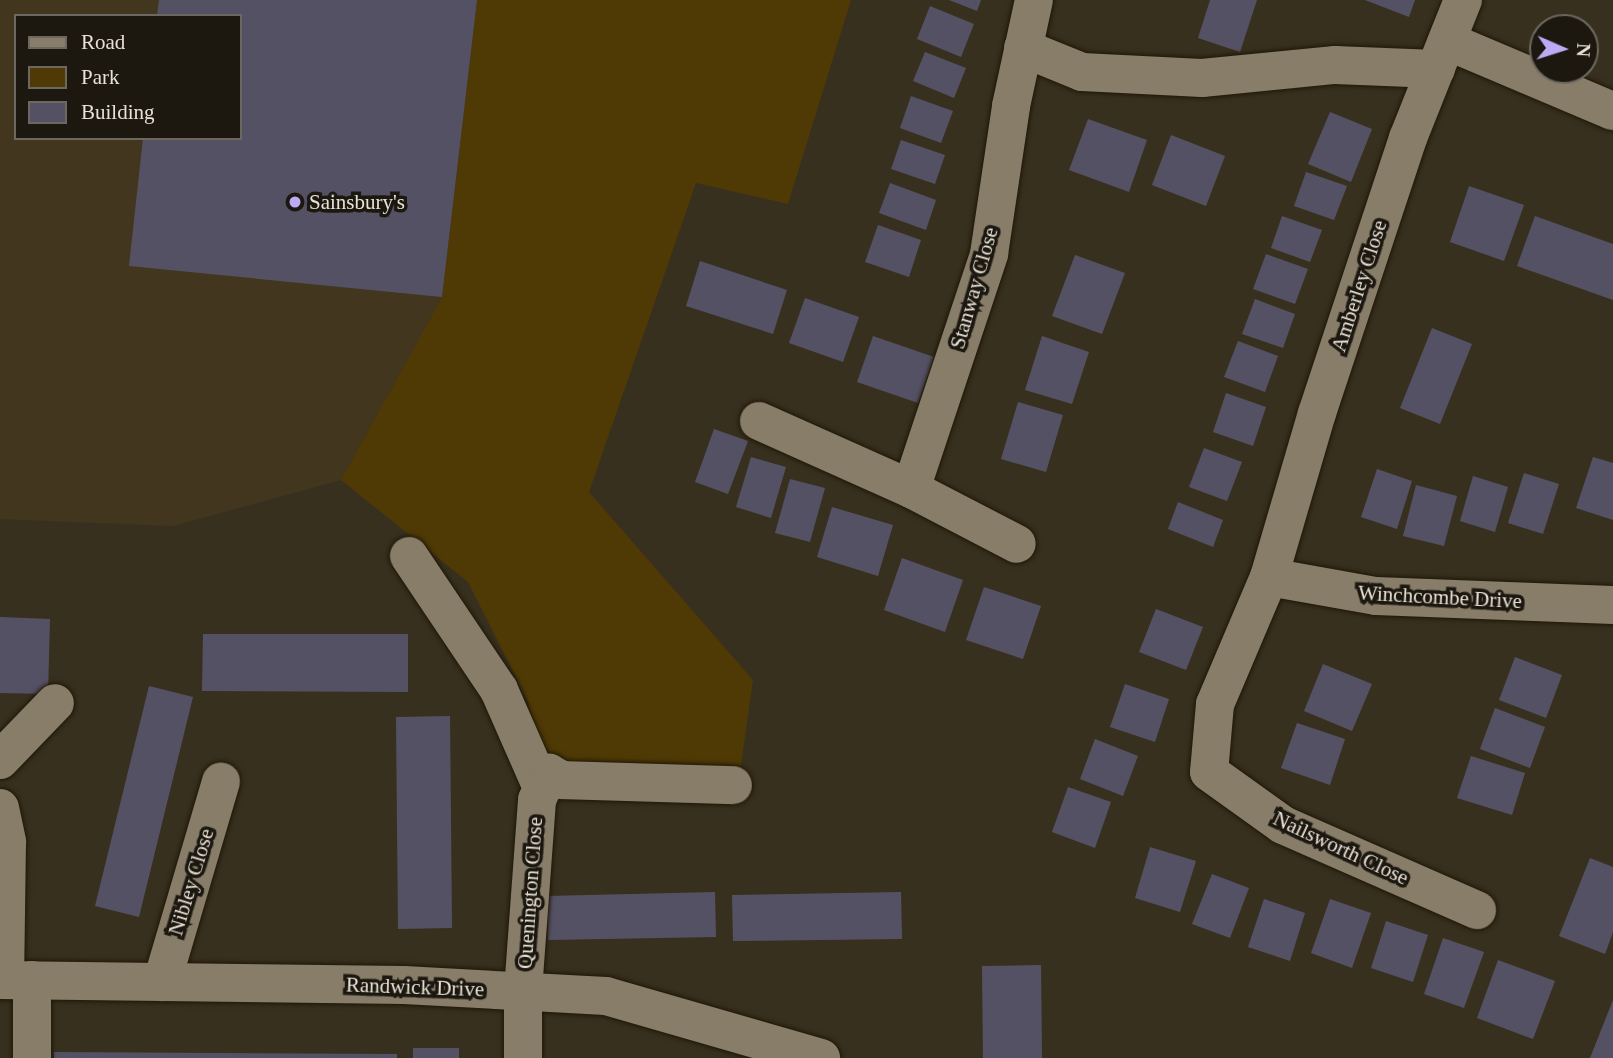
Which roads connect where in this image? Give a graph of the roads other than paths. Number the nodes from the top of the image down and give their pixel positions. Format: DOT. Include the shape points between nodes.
graph roads {
  1 [pos="1034,0"];
  2 [pos="1462,0"];
  3 [pos="1023,48"];
  4 [pos="1441,55"];
  5 [pos="1613,111"];
  6 [pos="759,421"];
  7 [pos="911,489"];
  8 [pos="1017,544"];
  9 [pos="409,556"];
  10 [pos="1269,577"];
  11 [pos="1613,605"];
  12 [pos="55,703"];
  13 [pos="0,760"];
  14 [pos="221,782"];
  15 [pos="733,785"];
  16 [pos="542,788"];
  17 [pos="0,808"];
  18 [pos="1477,910"];
  19 [pos="12,980"];
  20 [pos="162,982"];
  21 [pos="523,991"];
  22 [pos="32,1058"];
  23 [pos="523,1058"];
  24 [pos="821,1058"];
  1 -- 3 [label="street, Stanway Close"];
  2 -- 4 [label="street, Amberley Close"];
  3 -- 4 [label="street" via="1082,72 1202,78"];
  3 -- 7 [label="street, Stanway Close" via="989,254"];
  4 -- 5 [label="street"];
  4 -- 10 [label="street, Amberley Close" via="1408,138 1317,413"];
  6 -- 7 [label="street"];
  7 -- 8 [label="street"];
  9 -- 16 [label="street" via="499,690"];
  10 -- 11 [label="street, Winchcombe Drive" via="1376,596"];
  10 -- 18 [label="street, Nailsworth Close" via="1215,704 1209,772 1283,825"];
  12 -- 13 [label="street"];
  14 -- 20 [label="street, Nibley Close"];
  15 -- 16 [label="street, Quenington Close" via="562,780 550,774"];
  16 -- 21 [label="street, Quenington Close" via="537,800"];
  17 -- 19 [label="street" via="7,842"];
  19 -- 20 [label="street, Randwick Drive"];
  19 -- 22 [label="street"];
  20 -- 21 [label="street, Randwick Drive"];
  21 -- 23 [label="street, Quenington Close"];
  21 -- 24 [label="street, Randwick Drive" via="606,996"];
}
